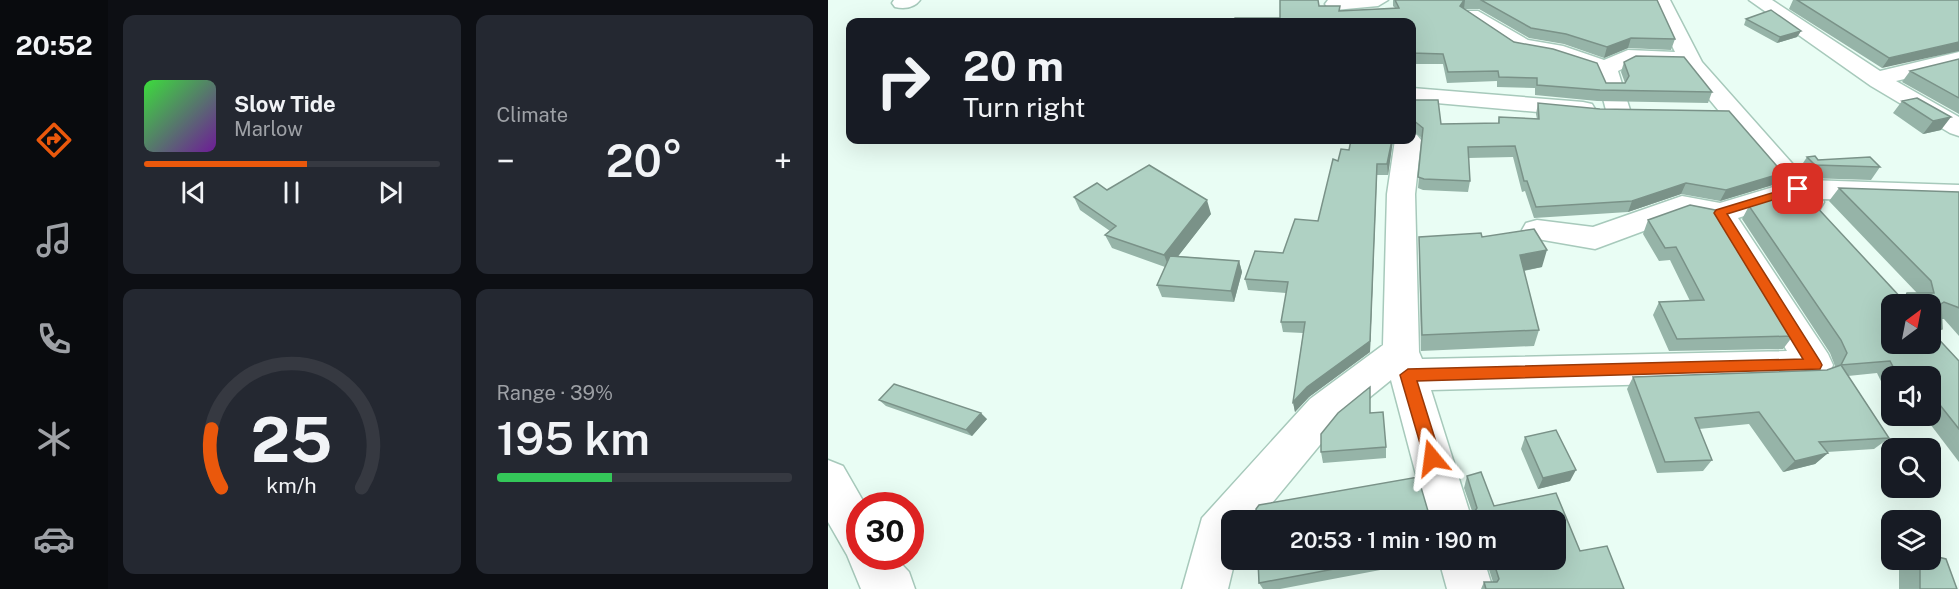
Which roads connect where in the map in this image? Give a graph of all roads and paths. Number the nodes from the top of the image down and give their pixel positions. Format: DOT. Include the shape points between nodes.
graph roads {
  1 [pos="1378,0"];
  2 [pos="1660,0"];
  3 [pos="1759,0"];
  4 [pos="1335,4"];
  5 [pos="1471,15"];
  6 [pos="1689,59"];
  7 [pos="1959,59"];
  8 [pos="1606,68"];
  9 [pos="1876,79"];
  10 [pos="1416,100"];
  11 [pos="1698,112"];
  12 [pos="1733,113"];
  13 [pos="1959,128"];
  14 [pos="1407,144"];
  15 [pos="1798,189"];
  16 [pos="1959,194"];
  17 [pos="1720,213"];
  18 [pos="1829,224"];
  19 [pos="1537,230"];
  20 [pos="1405,363"];
  21 [pos="828,480"];
  22 [pos="1447,510"];
  23 [pos="846,513"];
  24 [pos="876,570"];
  25 [pos="1465,570"];
  26 [pos="892,589"];
  27 [pos="1205,589"];
  28 [pos="1470,589"];
  1 -- 4 [label="street"];
  2 -- 6 [label="street"];
  3 -- 9 [label="street"];
  5 -- 8 [label="street" via="1522,45"];
  6 -- 8 [label="street" via="1628,57"];
  6 -- 12 [label="street"];
  7 -- 9 [label="street"];
  8 -- 10 [label="street" via="1629,111"];
  9 -- 13 [label="street"];
  11 -- 12 [label="street"];
  12 -- 15 [label="street"];
  14 -- 20 [label="street" via="1401,194"];
  15 -- 16 [label="street"];
  15 -- 17 [label="street"];
  15 -- 18 [label="street"];
  17 -- 19 [label="street" via="1682,206 1595,238"];
  17 -- 20 [label="street" via="1815,365"];
  20 -- 22 [label="street"];
  20 -- 27 [label="street" via="1324,411 1218,534"];
  21 -- 23 [label="street"];
  24 -- 26 [label="street"];
  25 -- 28 [label="street"];
}
